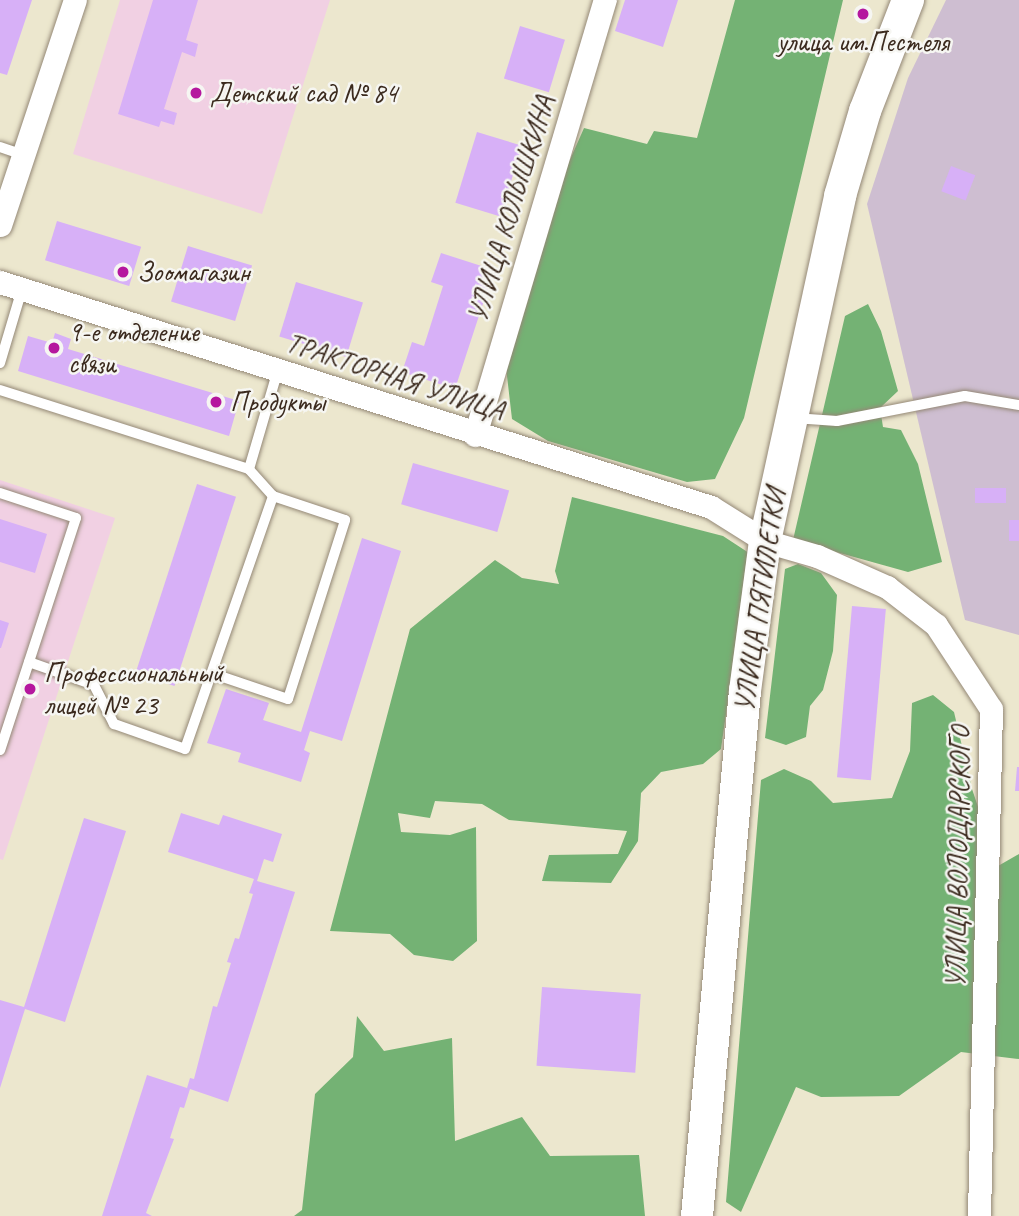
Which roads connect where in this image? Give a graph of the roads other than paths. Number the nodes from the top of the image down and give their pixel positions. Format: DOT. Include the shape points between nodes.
graph roads {
  1 [pos="75,0"];
  2 [pos="605,0"];
  3 [pos="908,0"];
  4 [pos="0,147"];
  5 [pos="23,155"];
  6 [pos="0,225"];
  7 [pos="0,282"];
  8 [pos="22,289"];
  9 [pos="0,363"];
  10 [pos="278,370"];
  11 [pos="0,390"];
  12 [pos="1019,405"];
  13 [pos="791,417"];
  14 [pos="474,435"];
  15 [pos="249,469"];
  16 [pos="0,494"];
  17 [pos="272,496"];
  18 [pos="765,541"];
  19 [pos="29,662"];
  20 [pos="214,674"];
  21 [pos="0,750"];
  22 [pos="697,1216"];
  23 [pos="979,1216"];
  1 -- 5 [label="street"];
  2 -- 14 [label="street, УЛИЦА КОЛЫШКИНА"];
  3 -- 13 [label="main road, УЛИЦА ПЯТИЛЕТКИ" via="850,160"];
  4 -- 5 [label="lane"];
  5 -- 6 [label="street"];
  7 -- 8 [label="street, ТРАКТОРНАЯ УЛИЦА"];
  8 -- 9 [label="lane"];
  8 -- 10 [label="street, ТРАКТОРНАЯ УЛИЦА"];
  10 -- 14 [label="street, ТРАКТОРНАЯ УЛИЦА"];
  10 -- 15 [label="lane"];
  11 -- 15 [label="lane"];
  12 -- 13 [label="lane" via="965,396 837,421"];
  13 -- 18 [label="main road, УЛИЦА ПЯТИЛЕТКИ"];
  14 -- 18 [label="street, ТРАКТОРНАЯ УЛИЦА" via="701,503"];
  15 -- 17 [label="lane"];
  16 -- 19 [label="lane" via="76,518"];
  17 -- 20 [label="lane"];
  17 -- 20 [label="lane" via="345,520 288,699"];
  18 -- 22 [label="main road, УЛИЦА ПЯТИЛЕТКИ" via="746,678"];
  18 -- 23 [label="street, УЛИЦА ВОЛОДАРСКОГО" via="817,556 887,587 936,625 991,709"];
  19 -- 20 [label="lane" via="94,685 114,724 185,749"];
  19 -- 21 [label="lane"];
}
